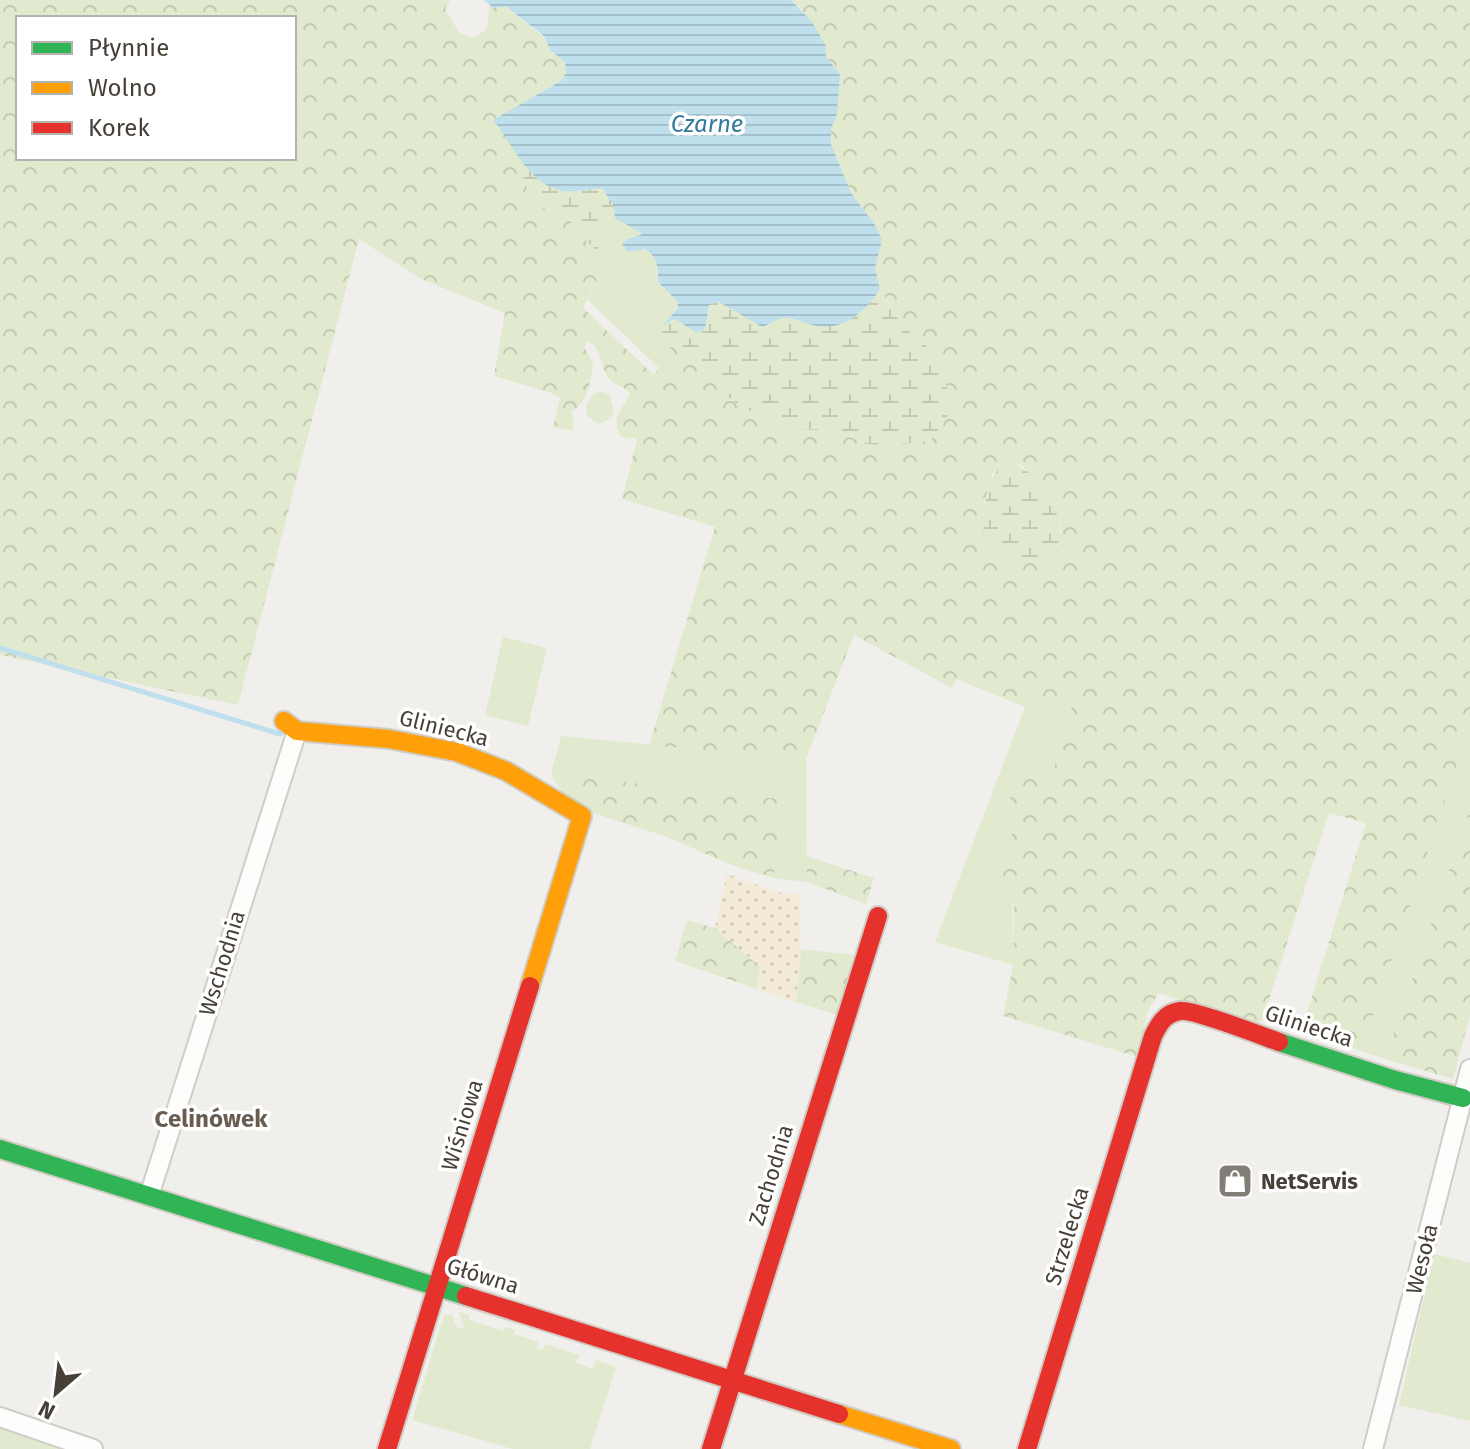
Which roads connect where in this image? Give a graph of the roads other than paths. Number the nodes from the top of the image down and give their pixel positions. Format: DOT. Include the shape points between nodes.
graph roads {
  1 [pos="290,726"];
  2 [pos="582,816"];
  3 [pos="878,916"];
  4 [pos="1153,1036"];
  5 [pos="1470,1069"];
  6 [pos="1463,1098"];
  7 [pos="0,1149"];
  8 [pos="149,1196"];
  9 [pos="437,1287"];
  10 [pos="733,1378"];
  11 [pos="0,1417"];
  12 [pos="93,1449"];
  13 [pos="387,1449"];
  14 [pos="711,1449"];
  15 [pos="951,1449"];
  16 [pos="1027,1449"];
  17 [pos="1373,1449"];
  1 -- 2 [label="street, Gliniecka" via="397,739 479,759"];
  1 -- 8 [label="street, Wschodnia"];
  2 -- 9 [label="street, Wiśniowa"];
  3 -- 10 [label="street, Zachodnia"];
  4 -- 6 [label="street, Gliniecka" via="1168,1012 1184,1010"];
  4 -- 16 [label="street, Strzelecka"];
  5 -- 6 [label="street, Wesoła"];
  6 -- 17 [label="street, Wesoła"];
  7 -- 8 [label="street, Główna"];
  8 -- 9 [label="street, Główna"];
  9 -- 10 [label="street, Główna"];
  9 -- 13 [label="street, Wiśniowa"];
  10 -- 14 [label="street, Zachodnia"];
  10 -- 15 [label="street, Główna"];
  11 -- 12 [label="street"];
}
